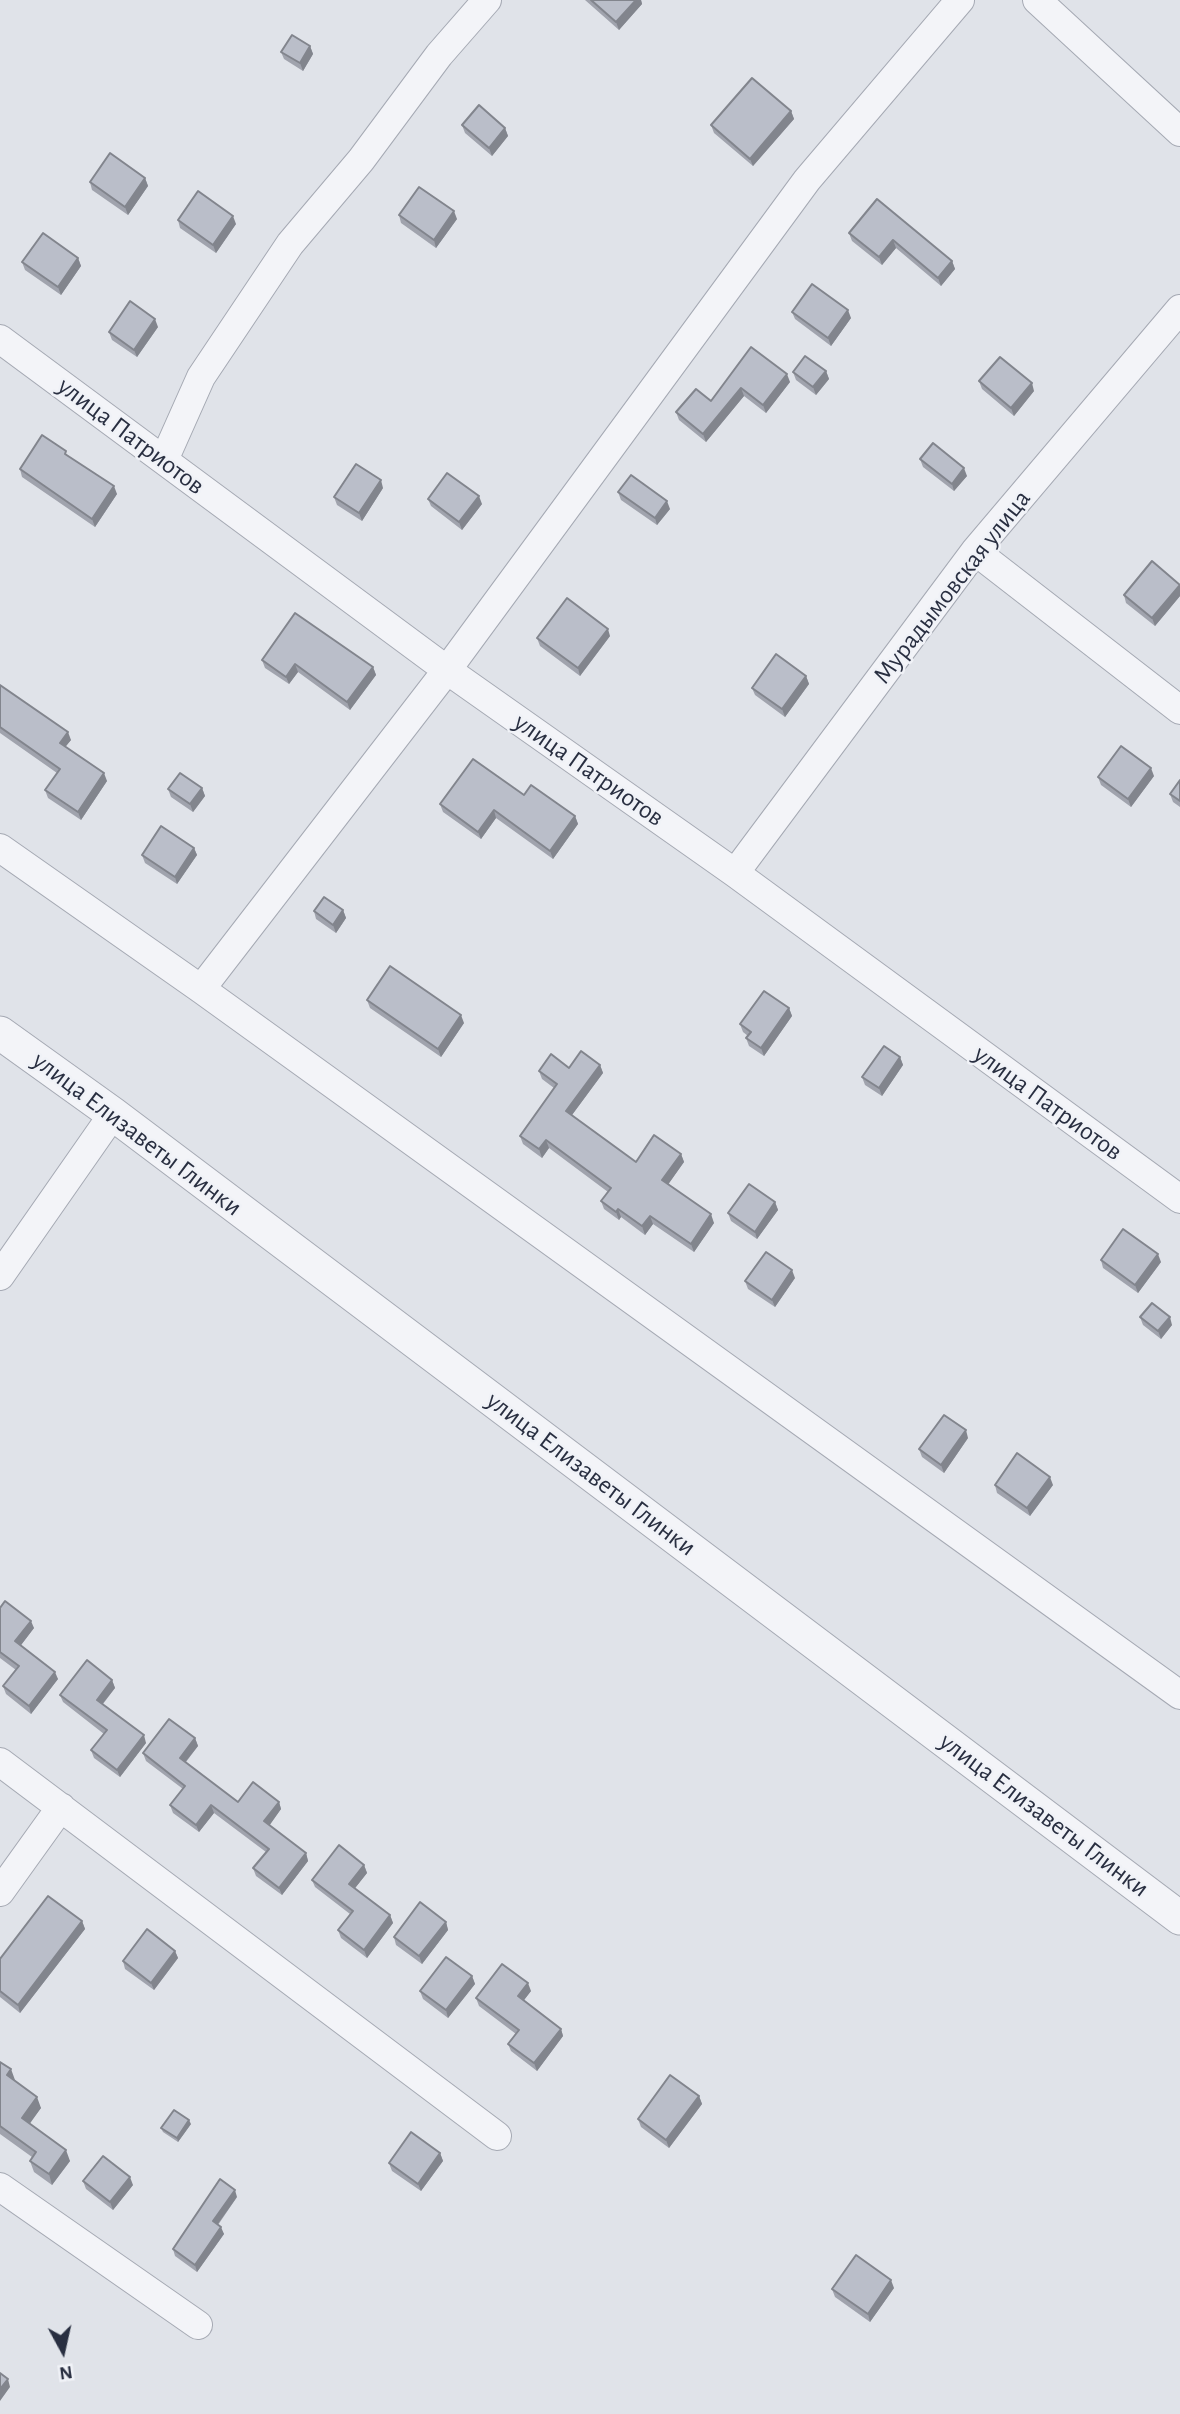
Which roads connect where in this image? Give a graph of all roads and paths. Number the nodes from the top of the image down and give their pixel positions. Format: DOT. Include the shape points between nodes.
graph roads {
  1 [pos="487,0"];
  2 [pos="960,0"];
  3 [pos="1037,0"];
  4 [pos="1180,132"];
  5 [pos="1180,309"];
  6 [pos="0,339"];
  7 [pos="163,460"];
  8 [pos="975,551"];
  9 [pos="447,670"];
  10 [pos="1180,710"];
  11 [pos="0,848"];
  12 [pos="735,873"];
  13 [pos="201,989"];
  14 [pos="0,1033"];
  15 [pos="113,1114"];
  16 [pos="1180,1199"];
  17 [pos="0,1276"];
  18 [pos="1180,1695"];
  19 [pos="0,1762"];
  20 [pos="61,1807"];
  21 [pos="0,1892"];
  22 [pos="1180,1918"];
  23 [pos="497,2136"];
  24 [pos="0,2188"];
  25 [pos="198,2325"];
  1 -- 7 [label="street" via="290,244 201,377"];
  2 -- 9 [label="street" via="807,180"];
  3 -- 4 [label="street"];
  5 -- 8 [label="street, Мурадымовская улица"];
  6 -- 7 [label="street, улица Патриотов"];
  7 -- 9 [label="street, улица Патриотов"];
  8 -- 10 [label="street"];
  8 -- 12 [label="street, Мурадымовская улица"];
  9 -- 12 [label="street, улица Патриотов"];
  9 -- 13 [label="street"];
  11 -- 13 [label="street"];
  12 -- 16 [label="street, улица Патриотов"];
  13 -- 18 [label="street"];
  14 -- 15 [label="street, улица Елизаветы Глинки"];
  15 -- 17 [label="street"];
  15 -- 22 [label="street, улица Елизаветы Глинки"];
  19 -- 20 [label="street"];
  20 -- 21 [label="street"];
  20 -- 23 [label="street"];
  24 -- 25 [label="street"];
}
